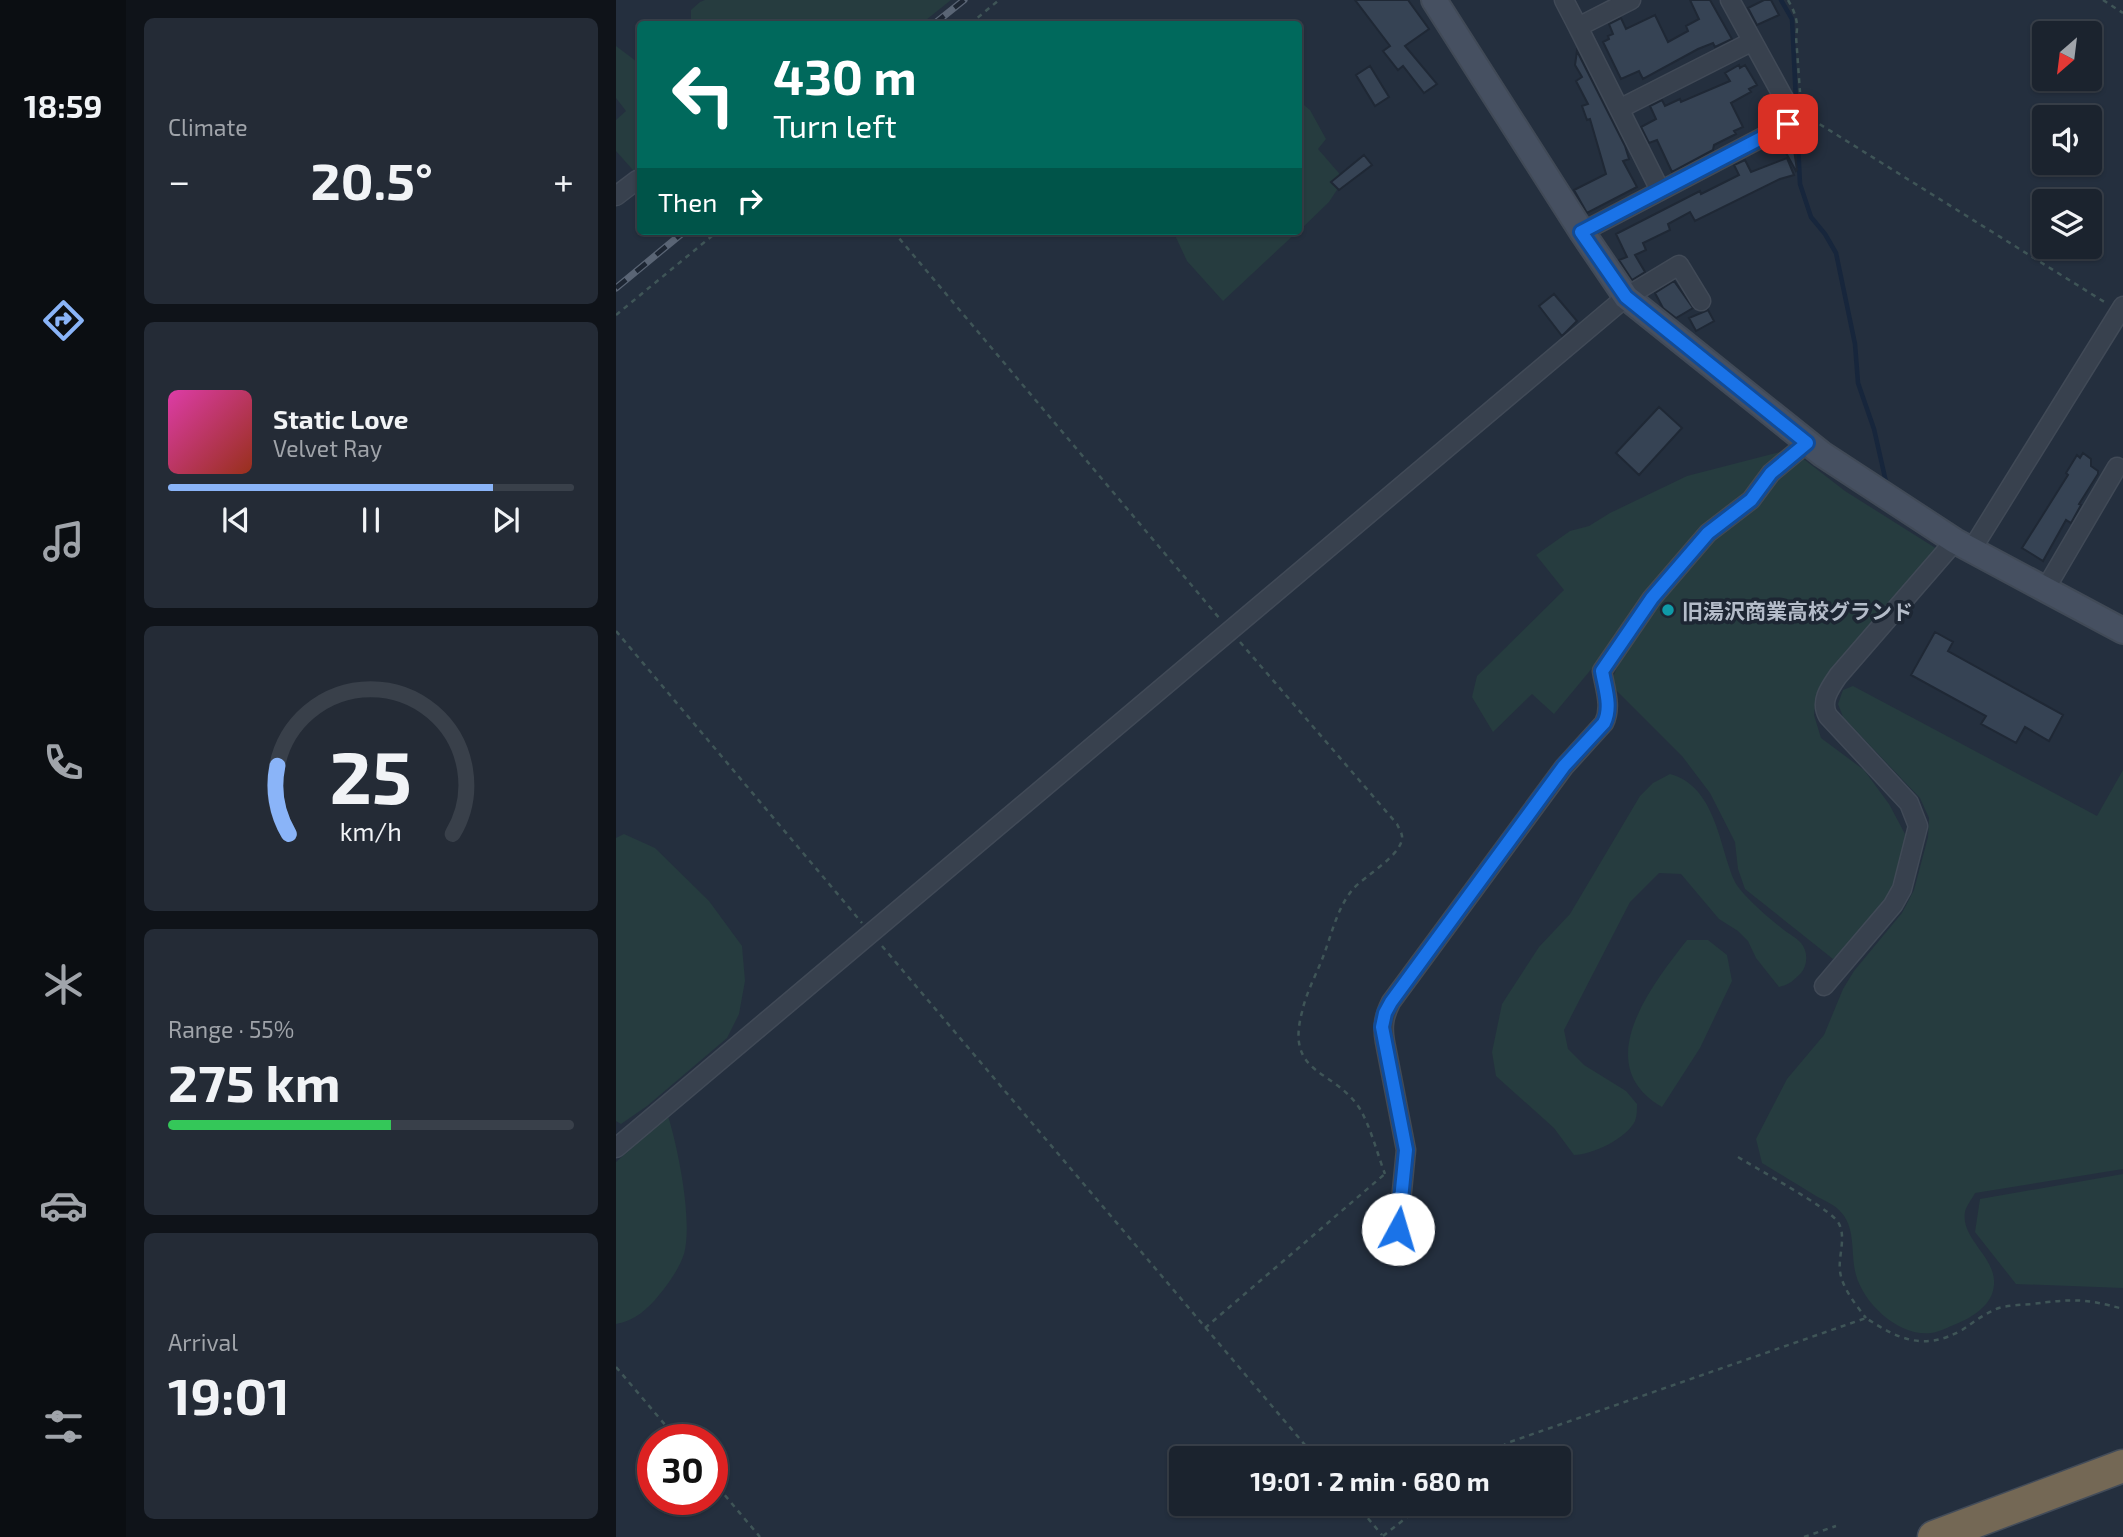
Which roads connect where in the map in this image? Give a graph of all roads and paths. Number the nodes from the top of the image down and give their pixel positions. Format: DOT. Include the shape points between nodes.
graph roads {
  1 [pos="999,0"];
  2 [pos="1434,0"];
  3 [pos="1564,0"];
  4 [pos="1631,0"];
  5 [pos="1730,0"];
  6 [pos="1788,0"];
  7 [pos="2103,0"];
  8 [pos="2123,13"];
  9 [pos="974,21"];
  10 [pos="1578,27"];
  11 [pos="1751,41"];
  12 [pos="1800,98"];
  13 [pos="1621,108"];
  14 [pos="1802,109"];
  15 [pos="637,180"];
  16 [pos="1660,190"];
  17 [pos="616,196"];
  18 [pos="1581,232"];
  19 [pos="713,235"];
  20 [pos="896,235"];
  21 [pos="1626,297"];
  22 [pos="1701,301"];
  23 [pos="2121,309"];
  24 [pos="616,315"];
  25 [pos="1807,443"];
  26 [pos="2117,467"];
  27 [pos="1963,545"];
  28 [pos="2046,588"];
  29 [pos="616,631"];
  30 [pos="1230,631"];
  31 [pos="2123,631"];
  32 [pos="871,933"];
  33 [pos="1824,986"];
  34 [pos="616,1148"];
  35 [pos="1406,1156"];
  36 [pos="1738,1157"];
  37 [pos="1385,1174"];
  38 [pos="1396,1252"];
  39 [pos="2123,1309"];
  40 [pos="1866,1318"];
  41 [pos="1205,1328"];
  42 [pos="616,1367"];
  43 [pos="664,1424"];
  44 [pos="1306,1446"];
  45 [pos="1503,1446"];
  46 [pos="2123,1466"];
  47 [pos="728,1499"];
  48 [pos="1366,1516"];
  49 [pos="1408,1516"];
  50 [pos="1836,1526"];
  51 [pos="1383,1536"];
  52 [pos="760,1537"];
  53 [pos="1804,1537"];
  54 [pos="1934,1537"];
  1 -- 9 [label="path"];
  2 -- 18 [label="street"];
  3 -- 10 [label="street"];
  4 -- 10 [label="street"];
  5 -- 11 [label="street"];
  6 -- 12 [label="path" via="1798,29"];
  7 -- 8 [label="path"];
  10 -- 13 [label="street"];
  11 -- 13 [label="street"];
  11 -- 16 [label="street" via="1786,103 1788,124"];
  13 -- 16 [label="street"];
  14 -- 23 [label="path"];
  15 -- 17 [label="street"];
  16 -- 18 [label="street"];
  18 -- 21 [label="street"];
  19 -- 24 [label="path"];
  20 -- 30 [label="path"];
  21 -- 22 [label="street" via="1679,265"];
  21 -- 25 [label="street"];
  21 -- 30 [label="street"];
  23 -- 27 [label="street"];
  25 -- 27 [label="street"];
  25 -- 35 [label="street" via="1771,473 1751,500 1708,533 1652,598 1602,671 1608,706 1604,723 1564,766 1391,1002 1382,1027"];
  26 -- 28 [label="street"];
  27 -- 28 [label="street"];
  27 -- 33 [label="street" via="1838,676 1825,700 1828,716 1909,803 1918,826 1902,889 1893,905"];
  28 -- 31 [label="street"];
  29 -- 32 [label="path"];
  30 -- 32 [label="street"];
  30 -- 37 [label="path" via="1402,833 1394,854 1354,888 1342,906 1302,1009 1297,1039 1300,1053 1310,1065 1359,1107"];
  32 -- 34 [label="street"];
  32 -- 41 [label="path"];
  35 -- 37 [label="path"];
  35 -- 38 [label="street"];
  36 -- 40 [label="path" via="1839,1222 1842,1280"];
  37 -- 41 [label="path"];
  39 -- 40 [label="path" via="2074,1298 2003,1307 1940,1340 1918,1342"];
  40 -- 45 [label="path"];
  41 -- 44 [label="path"];
  42 -- 43 [label="path"];
  46 -- 54 [label="highway"];
  47 -- 52 [label="path"];
  48 -- 51 [label="path"];
  49 -- 51 [label="path"];
  50 -- 53 [label="path"];
}
